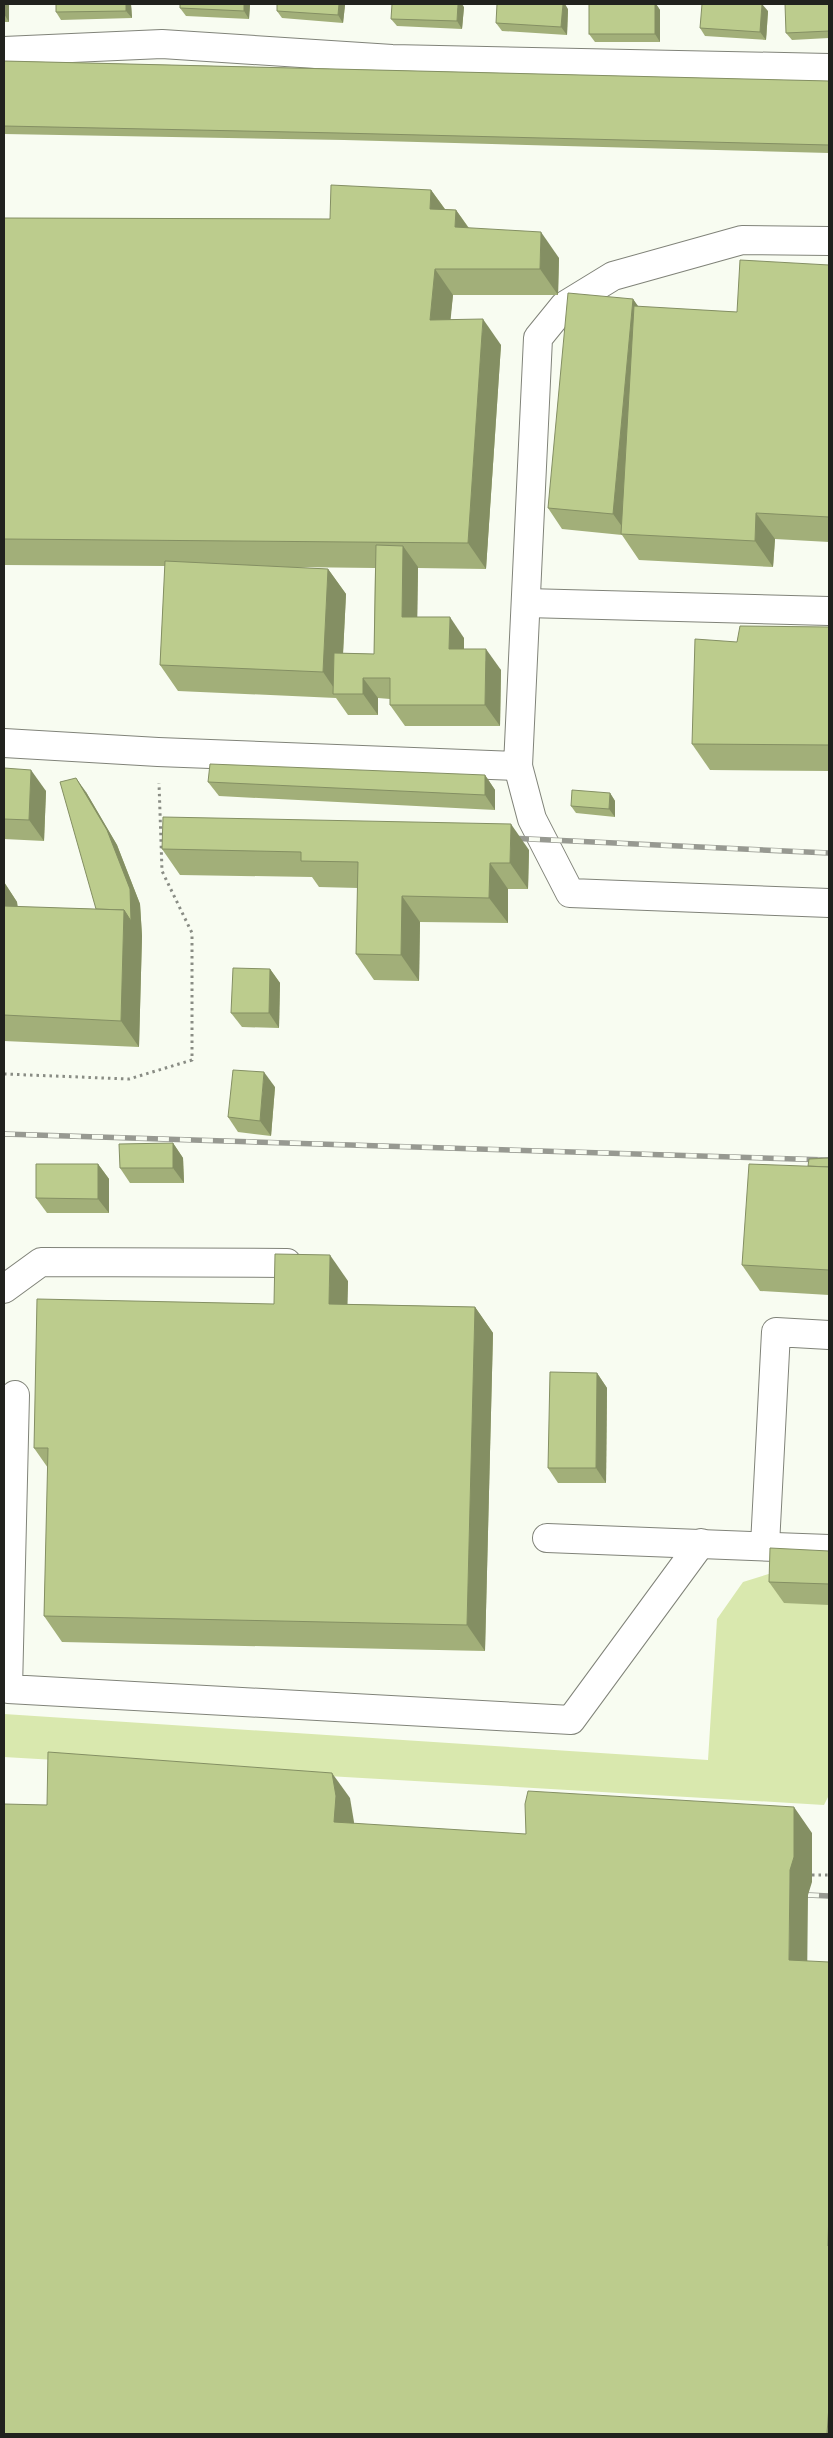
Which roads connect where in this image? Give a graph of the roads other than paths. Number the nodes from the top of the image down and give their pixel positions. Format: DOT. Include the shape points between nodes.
graph roads {
  1 [pos="4,51"];
  2 [pos="829,68"];
  3 [pos="829,241"];
  4 [pos="526,604"];
  5 [pos="829,611"];
  6 [pos="4,743"];
  7 [pos="518,766"];
  8 [pos="829,903"];
  9 [pos="287,1263"];
  10 [pos="4,1289"];
  11 [pos="829,1335"];
  12 [pos="15,1394"];
  13 [pos="547,1538"];
  14 [pos="701,1543"];
  15 [pos="765,1545"];
  16 [pos="829,1549"];
  1 -- 2 [label="lane" via="162,44 392,59"];
  3 -- 4 [label="lane" via="742,240 613,276 564,306 538,338"];
  4 -- 5 [label="lane"];
  4 -- 7 [label="lane"];
  6 -- 7 [label="lane"];
  7 -- 8 [label="lane" via="532,819 570,893"];
  9 -- 10 [label="lane" via="41,1262"];
  11 -- 15 [label="lane" via="776,1332"];
  12 -- 14 [label="lane" via="8,1690 571,1720"];
  13 -- 14 [label="lane"];
  14 -- 15 [label="lane"];
  15 -- 16 [label="lane"];
}
